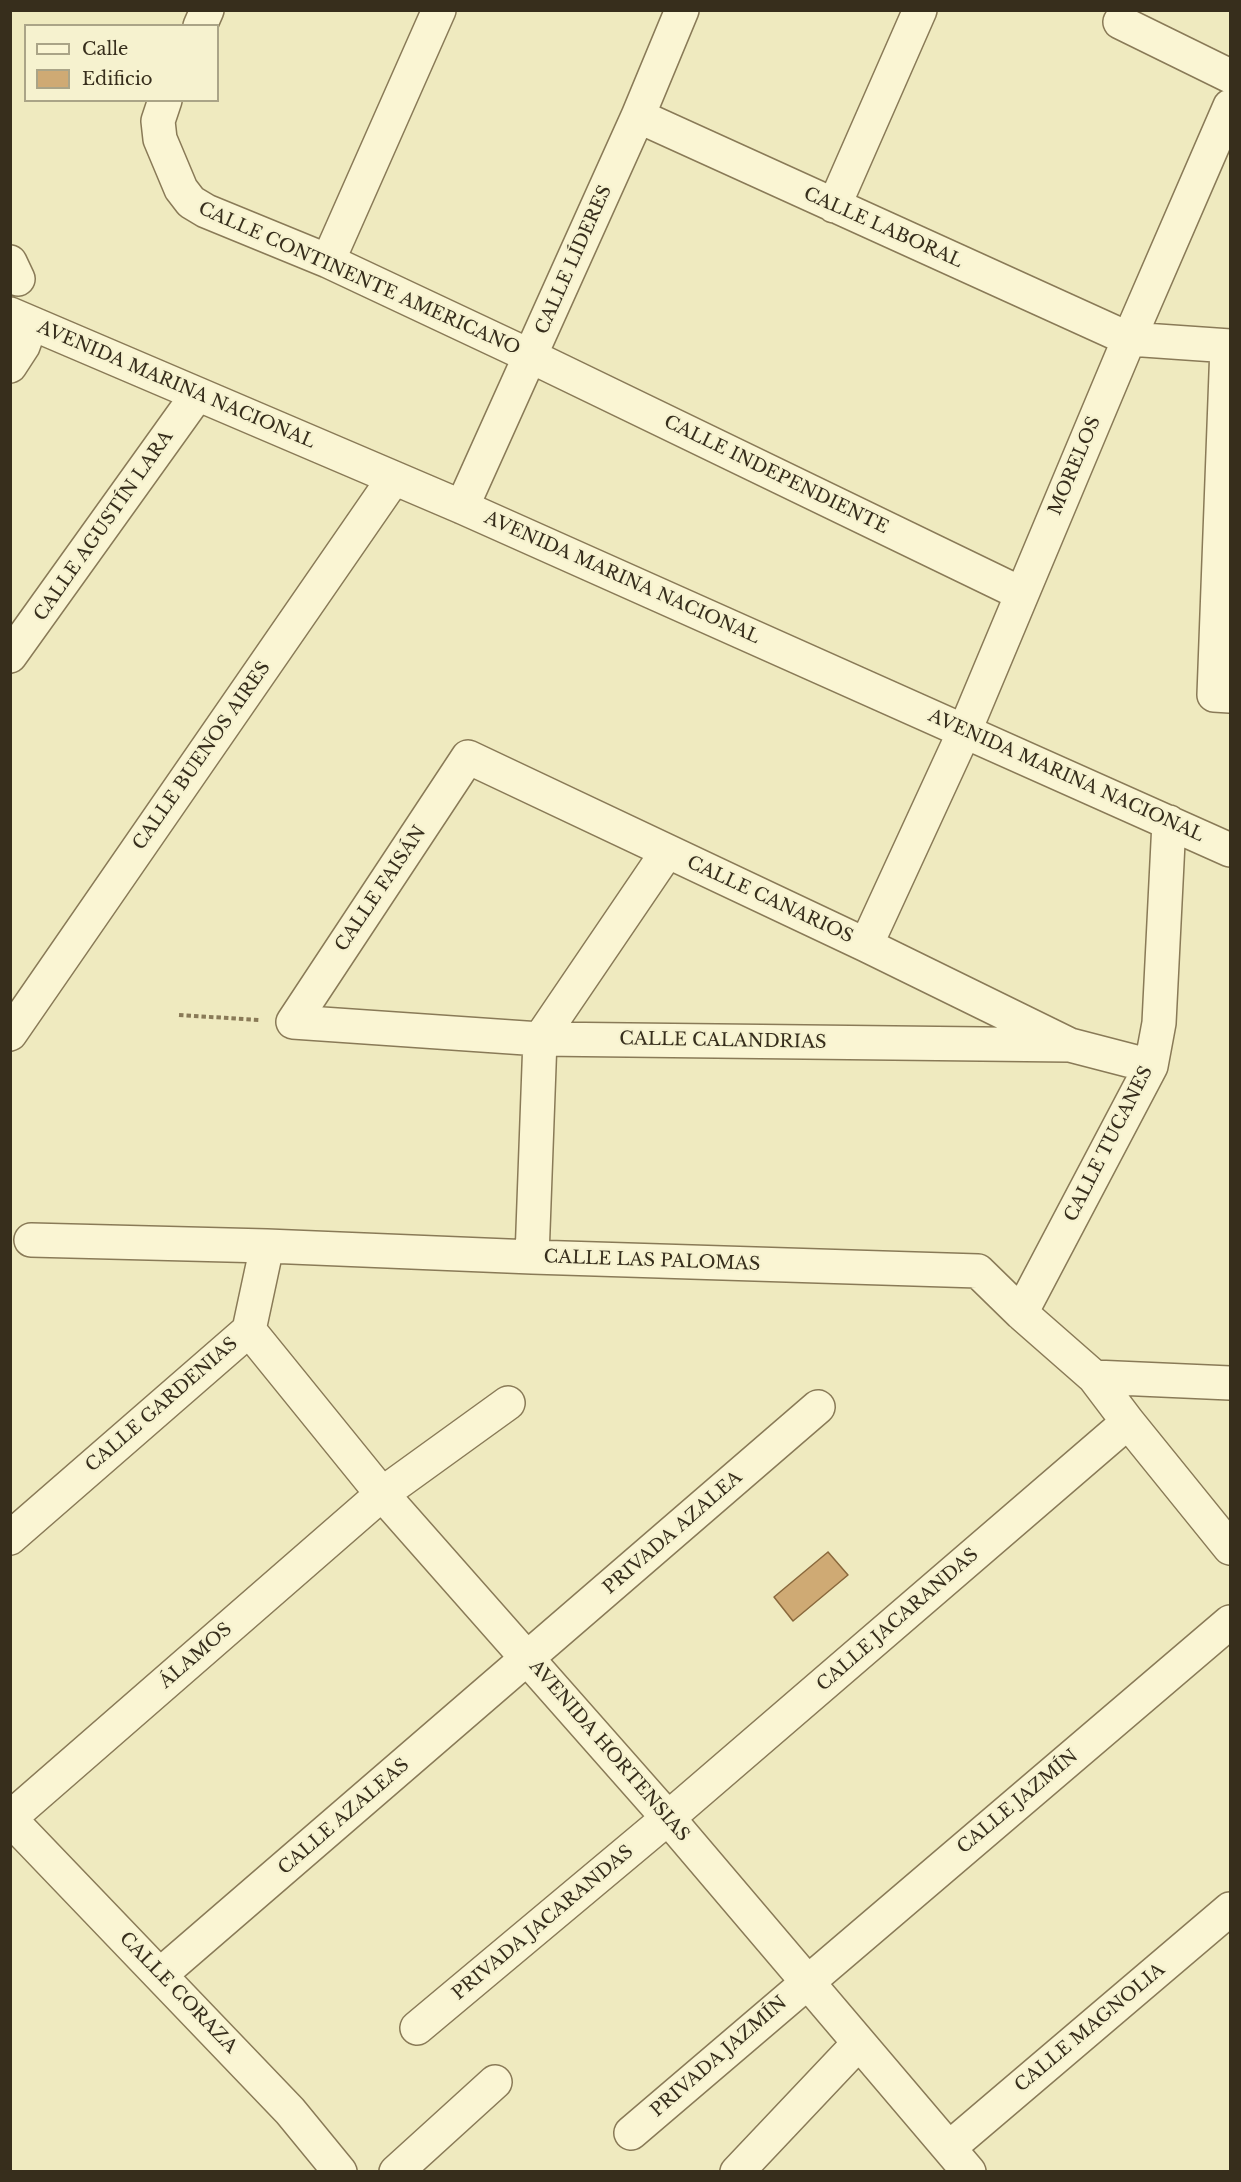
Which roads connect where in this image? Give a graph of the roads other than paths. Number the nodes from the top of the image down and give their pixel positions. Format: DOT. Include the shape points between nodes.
graph roads {
  1 [pos="207,10"];
  2 [pos="439,10"];
  3 [pos="682,10"];
  4 [pos="920,10"];
  5 [pos="1120,22"];
  6 [pos="201,24"];
  7 [pos="1230,76"];
  8 [pos="164,102"];
  9 [pos="1230,106"];
  10 [pos="638,116"];
  11 [pos="834,206"];
  12 [pos="328,261"];
  13 [pos="21,319"];
  14 [pos="1129,339"];
  15 [pos="1229,346"];
  16 [pos="530,356"];
  17 [pos="10,366"];
  18 [pos="197,394"];
  19 [pos="394,478"];
  20 [pos="462,507"];
  21 [pos="1022,594"];
  22 [pos="10,656"];
  23 [pos="1230,696"];
  24 [pos="965,730"];
  25 [pos="468,757"];
  26 [pos="1169,822"];
  27 [pos="1230,850"];
  28 [pos="667,852"];
  29 [pos="866,945"];
  30 [pos="293,1022"];
  31 [pos="10,1034"];
  32 [pos="540,1039"];
  33 [pos="1070,1045"];
  34 [pos="1151,1066"];
  35 [pos="31,1240"];
  36 [pos="267,1246"];
  37 [pos="532,1257"];
  38 [pos="1021,1313"];
  39 [pos="249,1330"];
  40 [pos="1095,1377"];
  41 [pos="1230,1383"];
  42 [pos="508,1403"];
  43 [pos="818,1407"];
  44 [pos="1128,1422"];
  45 [pos="382,1494"];
  46 [pos="10,1538"];
  47 [pos="1230,1548"];
  48 [pos="1230,1622"];
  49 [pos="528,1659"];
  50 [pos="10,1818"];
  51 [pos="668,1818"];
  52 [pos="1230,1909"];
  53 [pos="160,1975"];
  54 [pos="806,1982"];
  55 [pos="417,2028"];
  56 [pos="859,2043"];
  57 [pos="495,2082"];
  58 [pos="631,2133"];
  59 [pos="959,2160"];
  60 [pos="340,2172"];
  61 [pos="396,2172"];
  62 [pos="737,2172"];
  1 -- 6 [label="street"];
  2 -- 12 [label="street"];
  3 -- 10 [label="street, CALLE LÍDERES"];
  4 -- 11 [label="street"];
  5 -- 7 [label="street"];
  8 -- 12 [label="street, CALLE CONTINENTE AMERICANO" via="158,121 160,139 190,202"];
  9 -- 14 [label="street, MORELOS"];
  10 -- 11 [label="street, CALLE LABORAL"];
  10 -- 16 [label="street, CALLE LÍDERES"];
  11 -- 14 [label="street, CALLE LABORAL"];
  12 -- 16 [label="street, CALLE CONTINENTE AMERICANO"];
  13 -- 17 [label="street" via="23,346"];
  13 -- 18 [label="street, AVENIDA MARINA NACIONAL"];
  14 -- 15 [label="street"];
  14 -- 21 [label="street, MORELOS"];
  15 -- 23 [label="street" via="1214,695"];
  16 -- 20 [label="street, CALLE LÍDERES"];
  16 -- 21 [label="street, CALLE INDEPENDIENTE"];
  18 -- 19 [label="street, AVENIDA MARINA NACIONAL"];
  18 -- 22 [label="street, CALLE AGUSTÍN LARA"];
  19 -- 20 [label="street, AVENIDA MARINA NACIONAL"];
  19 -- 31 [label="street, CALLE BUENOS AIRES"];
  20 -- 24 [label="street, AVENIDA MARINA NACIONAL"];
  21 -- 24 [label="street, MORELOS"];
  24 -- 26 [label="street, AVENIDA MARINA NACIONAL"];
  24 -- 29 [label="street, MORELOS"];
  25 -- 28 [label="street, CALLE CANARIOS"];
  25 -- 30 [label="street, CALLE FAISÁN"];
  26 -- 27 [label="street, AVENIDA MARINA NACIONAL"];
  26 -- 34 [label="street, CALLE TUCANES" via="1159,1023"];
  28 -- 29 [label="street, CALLE CANARIOS"];
  28 -- 32 [label="street"];
  29 -- 33 [label="street, CALLE CANARIOS"];
  30 -- 32 [label="street, CALLE CALANDRIAS"];
  32 -- 33 [label="street, CALLE CALANDRIAS"];
  32 -- 37 [label="street"];
  33 -- 34 [label="street, CALLE CALANDRIAS"];
  34 -- 38 [label="street, CALLE TUCANES"];
  35 -- 36 [label="street, CALLE LAS PALOMAS"];
  36 -- 37 [label="street, CALLE LAS PALOMAS"];
  36 -- 39 [label="street, CALLE GARDENIAS"];
  37 -- 38 [label="street, CALLE LAS PALOMAS" via="978,1271"];
  38 -- 40 [label="street, CALLE LAS PALOMAS"];
  39 -- 45 [label="street, AVENIDA HORTENSIAS"];
  39 -- 46 [label="street, CALLE GARDENIAS"];
  40 -- 41 [label="street"];
  40 -- 44 [label="street, CALLE LAS PALOMAS"];
  42 -- 45 [label="street, ÁLAMOS"];
  43 -- 49 [label="street, PRIVADA AZALEA"];
  44 -- 47 [label="street, CALLE LAS PALOMAS"];
  44 -- 51 [label="street, CALLE JACARANDAS"];
  45 -- 49 [label="street, AVENIDA HORTENSIAS"];
  45 -- 50 [label="street, ÁLAMOS"];
  48 -- 54 [label="street, CALLE JAZMÍN"];
  49 -- 51 [label="street, AVENIDA HORTENSIAS"];
  49 -- 53 [label="street, CALLE AZALEAS"];
  50 -- 53 [label="street, CALLE CORAZA"];
  51 -- 54 [label="street, AVENIDA HORTENSIAS"];
  51 -- 55 [label="street, PRIVADA JACARANDAS"];
  52 -- 59 [label="street, CALLE MAGNOLIA"];
  53 -- 60 [label="street, CALLE CORAZA" via="290,2111"];
  54 -- 56 [label="street, AVENIDA HORTENSIAS"];
  54 -- 58 [label="street, PRIVADA JAZMÍN"];
  56 -- 59 [label="street, AVENIDA HORTENSIAS"];
  56 -- 62 [label="street"];
  57 -- 61 [label="street"];
}
